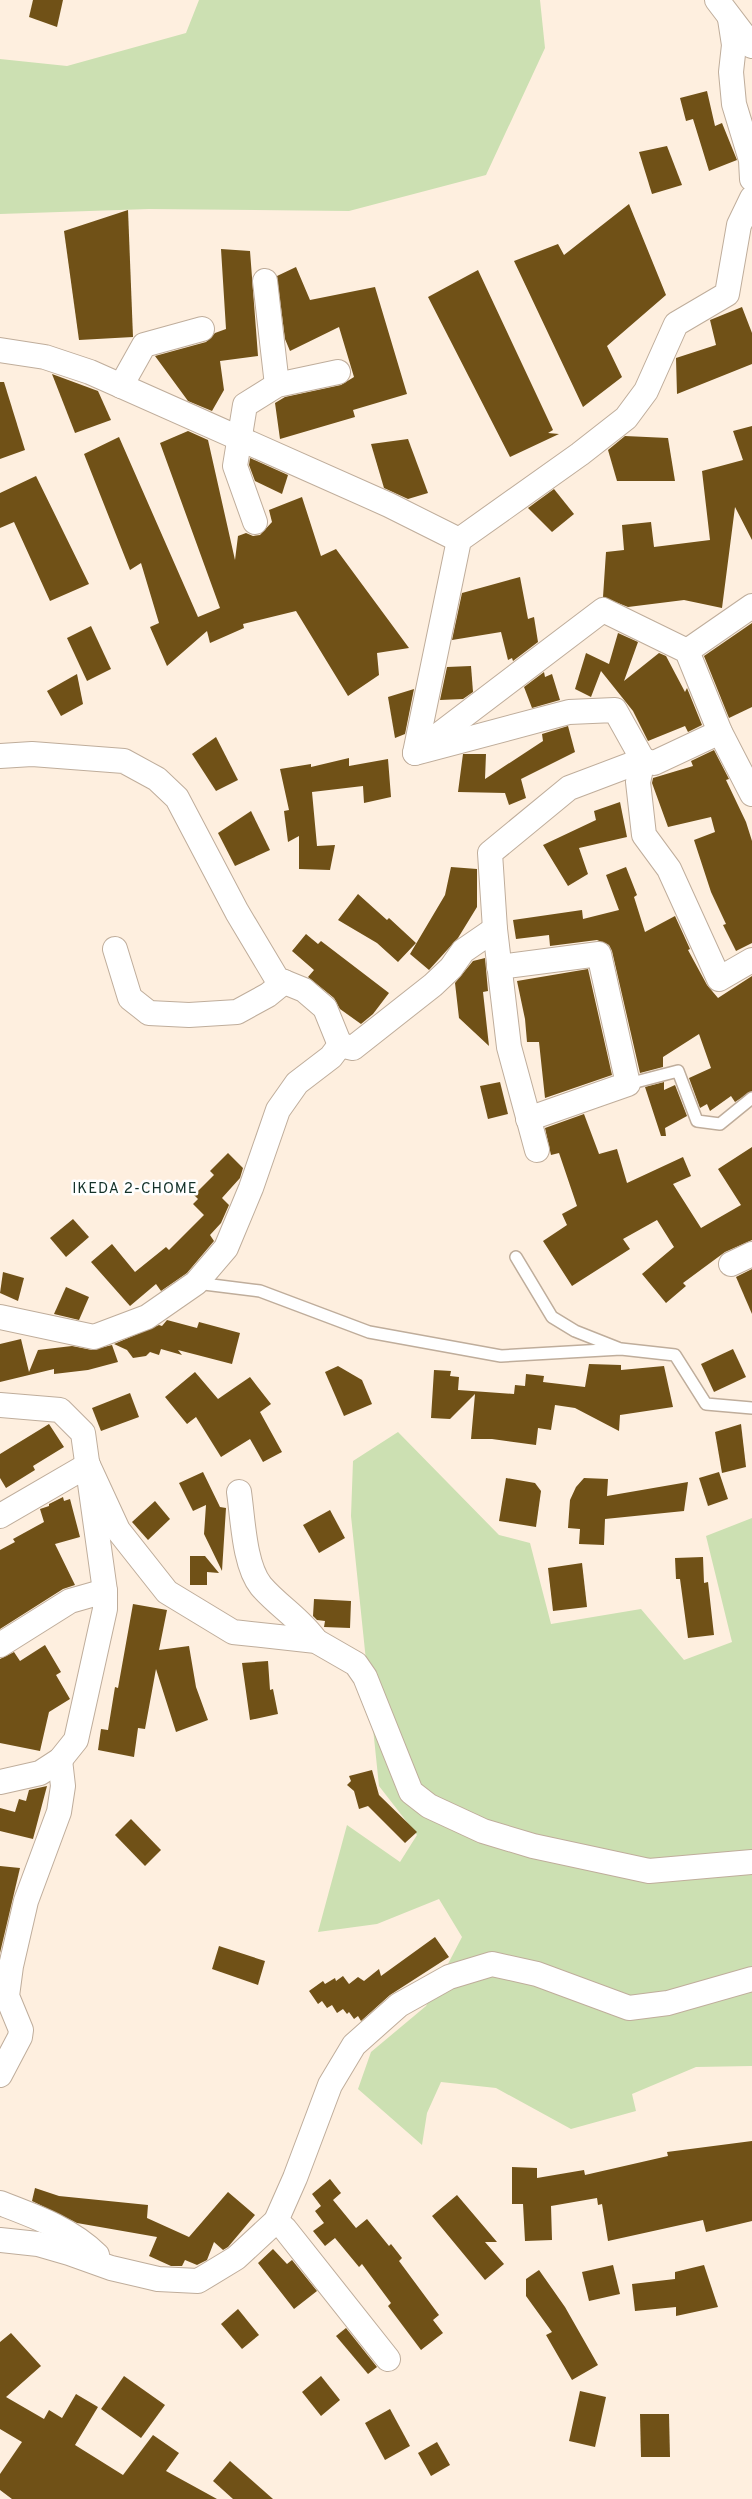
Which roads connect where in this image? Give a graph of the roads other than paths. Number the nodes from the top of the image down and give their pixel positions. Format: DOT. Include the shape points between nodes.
graph roads {
  1 [pos="723,10"];
  2 [pos="752,46"];
  3 [pos="752,178"];
  4 [pos="752,198"];
  5 [pos="265,281"];
  6 [pos="202,329"];
  7 [pos="0,350"];
  8 [pos="338,372"];
  9 [pos="121,386"];
  10 [pos="277,386"];
  11 [pos="241,439"];
  12 [pos="256,522"];
  13 [pos="459,540"];
  14 [pos="752,606"];
  15 [pos="687,651"];
  16 [pos="720,732"];
  17 [pos="415,753"];
  18 [pos="0,756"];
  19 [pos="644,760"];
  20 [pos="752,794"];
  21 [pos="495,929"];
  22 [pos="115,950"];
  23 [pos="752,960"];
  24 [pos="499,967"];
  25 [pos="284,982"];
  26 [pos="340,1045"];
  27 [pos="628,1084"];
  28 [pos="752,1098"];
  29 [pos="528,1119"];
  30 [pos="537,1150"];
  31 [pos="752,1254"];
  32 [pos="516,1257"];
  33 [pos="731,1264"];
  34 [pos="196,1283"];
  35 [pos="0,1317"];
  36 [pos="621,1349"];
  37 [pos="0,1405"];
  38 [pos="752,1408"];
  39 [pos="88,1465"];
  40 [pos="239,1492"];
  41 [pos="0,1516"];
  42 [pos="105,1590"];
  43 [pos="316,1641"];
  44 [pos="0,1645"];
  45 [pos="60,1760"];
  46 [pos="0,1782"];
  47 [pos="752,1862"];
  48 [pos="752,1979"];
  49 [pos="0,2075"];
  50 [pos="0,2203"];
  51 [pos="276,2221"];
  52 [pos="0,2240"];
  53 [pos="111,2268"];
  54 [pos="388,2359"];
  1 -- 2 [label="street"];
  1 -- 3 [label="street" via="734,45 731,72 734,104 751,160"];
  4 -- 13 [label="street" via="739,225 727,294 676,324 646,391 626,418"];
  5 -- 10 [label="street"];
  6 -- 9 [label="street" via="144,345"];
  7 -- 9 [label="street" via="45,357"];
  8 -- 10 [label="street"];
  9 -- 11 [label="street"];
  10 -- 11 [label="street" via="245,406"];
  11 -- 12 [label="street" via="235,466"];
  11 -- 13 [label="street" via="389,504"];
  13 -- 17 [label="street"];
  14 -- 15 [label="street"];
  15 -- 16 [label="street"];
  15 -- 17 [label="street" via="603,610"];
  16 -- 19 [label="street" via="654,762"];
  16 -- 20 [label="street"];
  17 -- 19 [label="street" via="569,712 615,710"];
  18 -- 25 [label="street" via="32,754 124,761 157,779 178,798 237,912 278,979"];
  19 -- 21 [label="street" via="569,788 490,853"];
  19 -- 23 [label="street" via="638,782 644,835 669,869 719,979"];
  21 -- 24 [label="street"];
  21 -- 26 [label="street" via="463,951 433,985 353,1048"];
  22 -- 25 [label="street" via="130,998 149,1013 237,1012"];
  24 -- 27 [label="street" via="599,954"];
  24 -- 29 [label="street" via="509,1048"];
  25 -- 26 [label="street" via="304,990 324,1008"];
  26 -- 34 [label="street" via="331,1057 297,1083 278,1110 226,1248"];
  27 -- 28 [label="lane" via="678,1071 697,1121 720,1124"];
  27 -- 29 [label="street"];
  29 -- 30 [label="street"];
  31 -- 33 [label="street"];
  32 -- 36 [label="lane" via="552,1317 576,1331"];
  34 -- 35 [label="street" via="147,1317 94,1337"];
  34 -- 36 [label="lane" via="260,1291 369,1332 501,1356"];
  36 -- 38 [label="lane" via="675,1355 706,1404"];
  37 -- 39 [label="street" via="60,1410 83,1433"];
  39 -- 41 [label="street"];
  39 -- 42 [label="street"];
  39 -- 43 [label="street" via="118,1530 167,1592 233,1632"];
  40 -- 43 [label="street" via="251,1570 261,1586 307,1628"];
  42 -- 44 [label="street" via="70,1601"];
  42 -- 45 [label="street" via="105,1609 76,1740"];
  43 -- 47 [label="street" via="356,1664 365,1677 411,1792 429,1806 483,1831 533,1846 649,1871"];
  45 -- 46 [label="street" via="40,1773"];
  45 -- 49 [label="street" via="63,1786 59,1812 26,1901 11,1966 7,1996 21,2030 20,2037"];
  48 -- 51 [label="street" via="668,2003 630,2008 537,1974 492,1964 449,1977 399,2005 354,2045 330,2085"];
  50 -- 53 [label="street" via="42,2219 86,2244"];
  51 -- 53 [label="street" via="236,2258 198,2282 158,2279"];
  51 -- 54 [label="street"];
  52 -- 53 [label="street" via="38,2244"];
}
